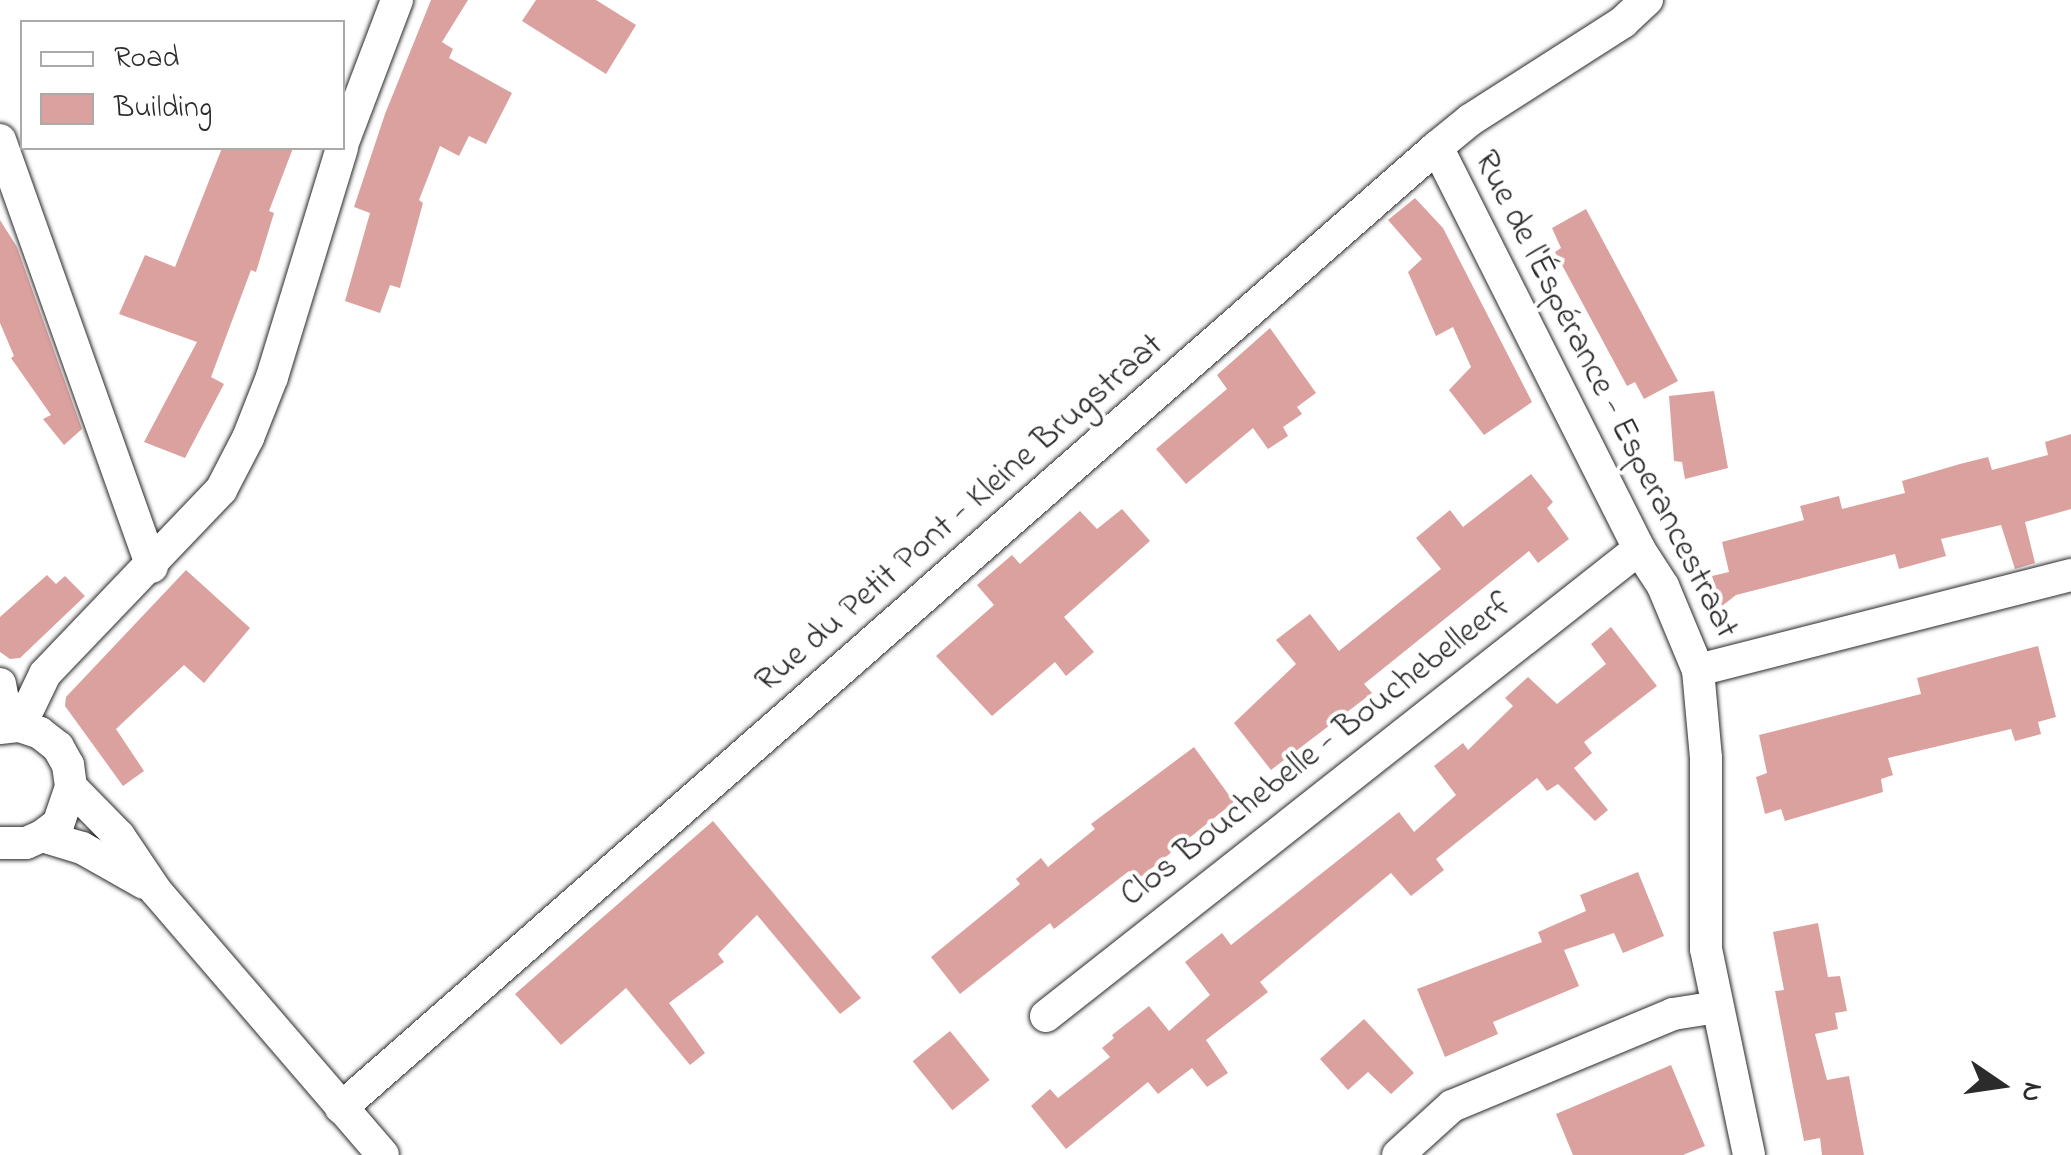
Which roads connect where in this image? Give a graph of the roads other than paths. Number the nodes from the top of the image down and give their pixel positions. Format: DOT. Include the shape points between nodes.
graph roads {
  1 [pos="397,0"];
  2 [pos="1647,0"];
  3 [pos="345,138"];
  4 [pos="0,140"];
  5 [pos="1437,147"];
  6 [pos="341,150"];
  7 [pos="1639,549"];
  8 [pos="152,567"];
  9 [pos="2071,575"];
  10 [pos="1698,670"];
  11 [pos="0,684"];
  12 [pos="9,727"];
  13 [pos="72,787"];
  14 [pos="42,836"];
  15 [pos="2,847"];
  16 [pos="156,892"];
  17 [pos="1717,1006"];
  18 [pos="1046,1016"];
  19 [pos="340,1108"];
  20 [pos="383,1155"];
  21 [pos="1398,1155"];
  22 [pos="1749,1155"];
  1 -- 3 [label="street"];
  2 -- 5 [label="street, Rue du Petit Pont - Kleine Brugstraat"];
  4 -- 8 [label="street"];
  5 -- 7 [label="street, Rue de l'Éspérance - Esperancestraat"];
  5 -- 19 [label="street, Rue du Petit Pont - Kleine Brugstraat"];
  6 -- 8 [label="street" via="248,438 221,490"];
  7 -- 10 [label="street, Rue de l'Éspérance - Esperancestraat" via="1664,586"];
  7 -- 18 [label="street, Clos Bouchebelle - Bouchebelleerf"];
  8 -- 12 [label="street" via="46,674"];
  9 -- 10 [label="street"];
  10 -- 17 [label="street, Rue de l'Éspérance - Esperancestraat" via="1706,758 1706,949"];
  11 -- 12 [label="street"];
  12 -- 13 [label="street" via="40,733 58,747"];
  13 -- 14 [label="street" via="58,824"];
  13 -- 16 [label="street" via="119,836"];
  14 -- 15 [label="street"];
  14 -- 16 [label="street" via="82,848"];
  16 -- 19 [label="street"];
  17 -- 21 [label="street" via="1673,1014 1452,1106"];
  17 -- 22 [label="street, Rue de l'Éspérance - Esperancestraat"];
  19 -- 20 [label="street"];
}
